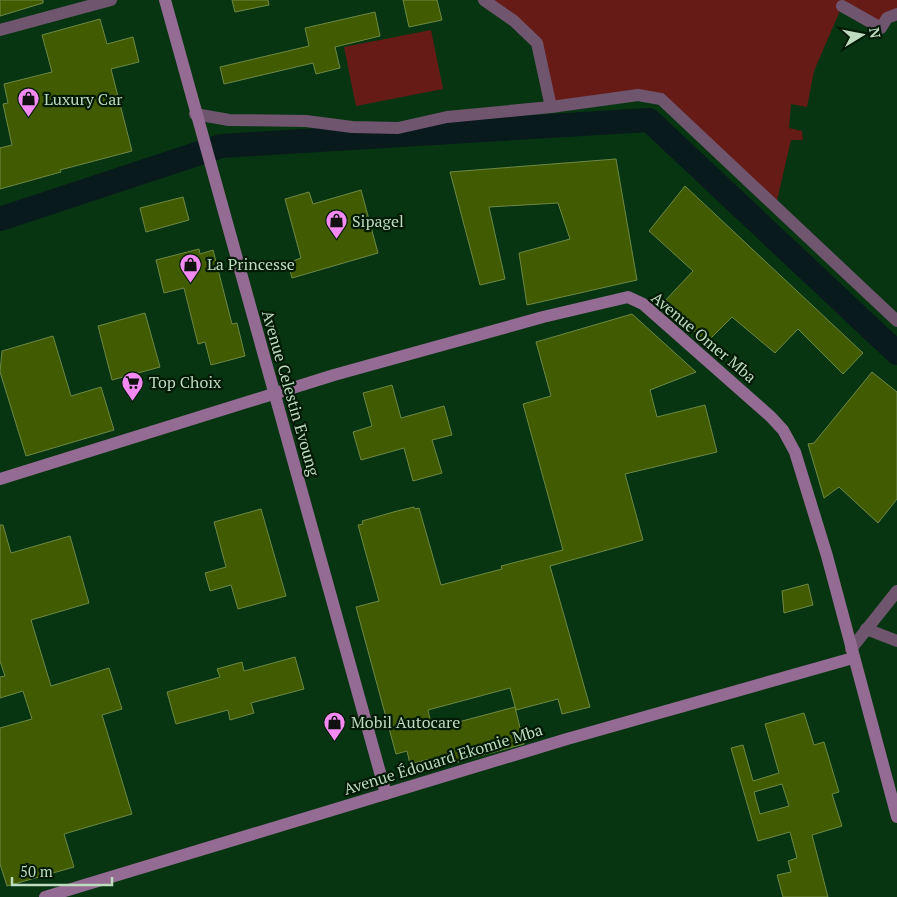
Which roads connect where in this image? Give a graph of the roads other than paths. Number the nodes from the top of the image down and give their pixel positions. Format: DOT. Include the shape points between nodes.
graph roads {
  1 [pos="111,0"];
  2 [pos="166,0"];
  3 [pos="484,0"];
  4 [pos="842,6"];
  5 [pos="897,14"];
  6 [pos="0,30"];
  7 [pos="551,107"];
  8 [pos="195,114"];
  9 [pos="897,321"];
  10 [pos="275,394"];
  11 [pos="0,478"];
  12 [pos="897,591"];
  13 [pos="866,629"];
  14 [pos="897,641"];
  15 [pos="852,653"];
  16 [pos="386,794"];
  17 [pos="897,817"];
  18 [pos="45,897"];
  1 -- 6 [label="street"];
  2 -- 8 [label="street, Avenue Celestin Evoung"];
  3 -- 7 [label="street" via="514,21 537,43"];
  4 -- 5 [label="street" via="881,28 886,18"];
  7 -- 8 [label="street" via="447,117 398,128 306,121 229,120"];
  7 -- 9 [label="street" via="638,95 661,99"];
  8 -- 10 [label="street, Avenue Celestin Evoung"];
  10 -- 11 [label="street, Avenue Omer Mba"];
  10 -- 15 [label="street, Avenue Omer Mba" via="543,317 628,298 643,304 783,430 795,452 807,490"];
  10 -- 16 [label="street, Avenue Celestin Evoung"];
  12 -- 13 [label="street"];
  13 -- 14 [label="street"];
  13 -- 15 [label="street"];
  15 -- 16 [label="street, Avenue Édouard Ekomie Mba"];
  15 -- 17 [label="street, Avenue Omer Mba"];
  16 -- 18 [label="street, Avenue Édouard Ekomie Mba"];
}
